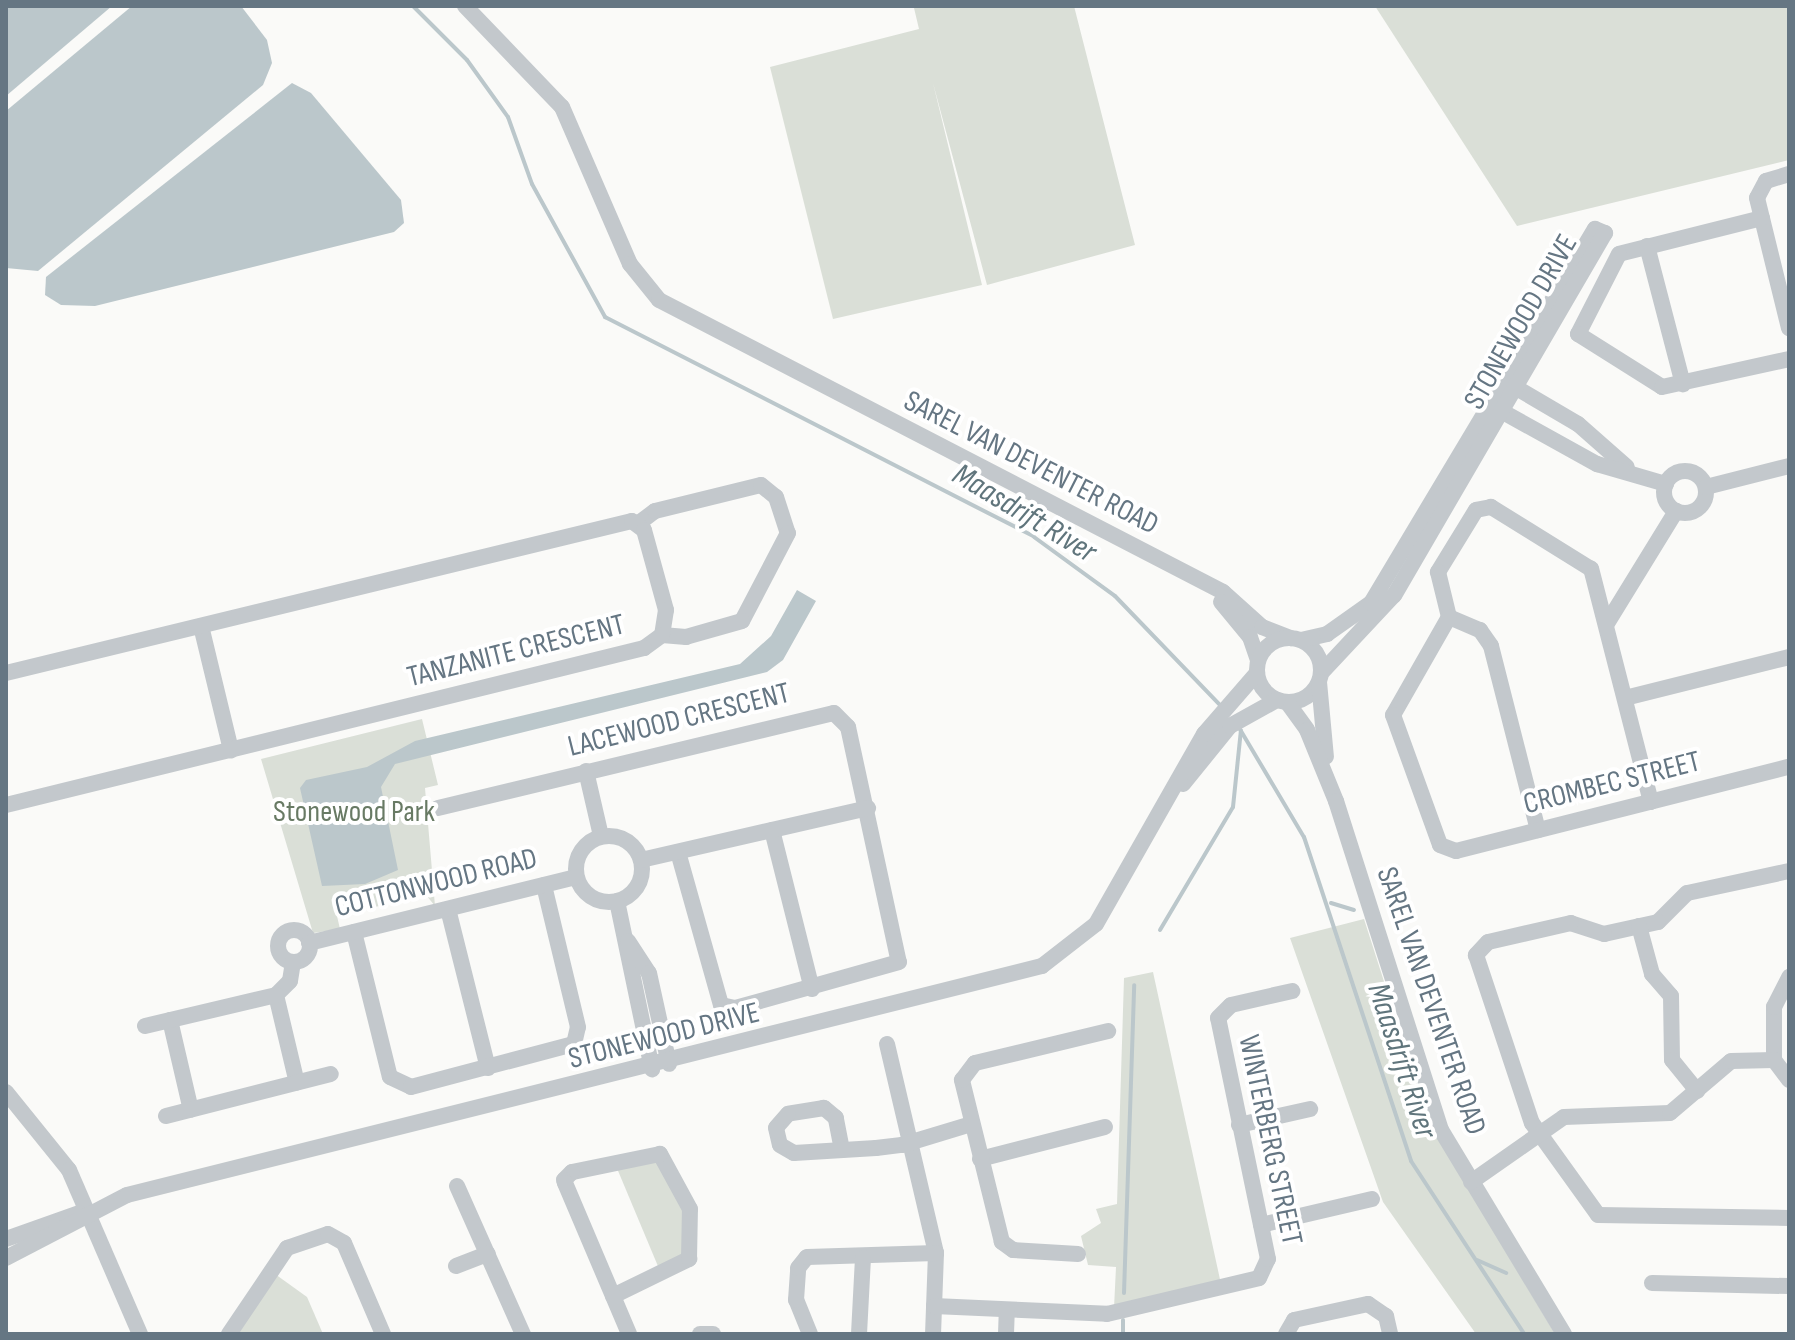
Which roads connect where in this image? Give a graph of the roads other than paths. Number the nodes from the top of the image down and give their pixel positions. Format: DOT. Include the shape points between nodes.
graph roads {
  1 [pos="465,6"];
  2 [pos="1789,174"];
  3 [pos="1762,218"];
  4 [pos="1647,246"];
  5 [pos="1789,328"];
  6 [pos="1789,359"];
  7 [pos="1683,384"];
  8 [pos="1511,385"];
  9 [pos="1497,409"];
  10 [pos="1789,466"];
  11 [pos="1627,467"];
  12 [pos="1666,484"];
  13 [pos="1706,487"];
  14 [pos="1676,511"];
  15 [pos="639,523"];
  16 [pos="1197,580"];
  17 [pos="1449,617"];
  18 [pos="1606,625"];
  19 [pos="201,626"];
  20 [pos="662,635"];
  21 [pos="1296,639"];
  22 [pos="1789,657"];
  23 [pos="1257,667"];
  24 [pos="6,673"];
  25 [pos="1321,677"];
  26 [pos="1625,698"];
  27 [pos="1282,701"];
  28 [pos="1241,707"];
  29 [pos="231,750"];
  30 [pos="1789,767"];
  31 [pos="586,771"];
  32 [pos="1336,801"];
  33 [pos="1651,802"];
  34 [pos="6,805"];
  35 [pos="438,808"];
  36 [pos="868,808"];
  37 [pos="772,830"];
  38 [pos="1538,830"];
  39 [pos="601,836"];
  40 [pos="678,852"];
  41 [pos="641,860"];
  42 [pos="1789,871"];
  43 [pos="576,877"];
  44 [pos="544,885"];
  45 [pos="617,901"];
  46 [pos="448,909"];
  47 [pos="1639,926"];
  48 [pos="354,932"];
  49 [pos="627,940"];
  50 [pos="309,943"];
  51 [pos="293,962"];
  52 [pos="1789,977"];
  53 [pos="812,989"];
  54 [pos="1292,991"];
  55 [pos="276,995"];
  56 [pos="170,1020"];
  57 [pos="145,1026"];
  58 [pos="1108,1031"];
  59 [pos="887,1044"];
  60 [pos="1774,1060"];
  61 [pos="669,1064"];
  62 [pos="488,1068"];
  63 [pos="652,1069"];
  64 [pos="331,1074"];
  65 [pos="1789,1080"];
  66 [pos="297,1083"];
  67 [pos="1697,1091"];
  68 [pos="6,1092"];
  69 [pos="1310,1109"];
  70 [pos="191,1110"];
  71 [pos="166,1116"];
  72 [pos="971,1124"];
  73 [pos="1239,1125"];
  74 [pos="1105,1127"];
  75 [pos="1539,1134"];
  76 [pos="911,1142"];
  77 [pos="842,1150"];
  78 [pos="980,1159"];
  79 [pos="1471,1182"];
  80 [pos="457,1186"];
  81 [pos="1372,1199"];
  82 [pos="88,1211"];
  83 [pos="1789,1218"];
  84 [pos="1261,1225"];
  85 [pos="6,1239"];
  86 [pos="936,1253"];
  87 [pos="488,1254"];
  88 [pos="1078,1254"];
  89 [pos="6,1258"];
  90 [pos="863,1258"];
  91 [pos="456,1266"];
  92 [pos="1652,1283"];
  93 [pos="1789,1286"];
  94 [pos="613,1296"];
  95 [pos="934,1306"];
  96 [pos="1007,1310"];
  97 [pos="140,1334"];
  98 [pos="229,1334"];
  99 [pos="383,1334"];
  100 [pos="523,1334"];
  101 [pos="629,1334"];
  102 [pos="700,1334"];
  103 [pos="713,1334"];
  104 [pos="810,1334"];
  105 [pos="859,1334"];
  106 [pos="933,1334"];
  107 [pos="1006,1334"];
  108 [pos="1286,1334"];
  109 [pos="1390,1334"];
  110 [pos="1564,1334"];
  1 -- 16 [label="street, SAREL VAN DEVENTER ROAD" via="562,107 630,264 651,293"];
  2 -- 3 [label="street" via="1766,181 1757,198"];
  3 -- 4 [label="street"];
  3 -- 5 [label="street"];
  4 -- 7 [label="street"];
  4 -- 7 [label="street" via="1614,259 1578,334 1655,385"];
  6 -- 7 [label="street"];
  8 -- 8 [label="street, STONEWOOD DRIVE" via="1595,229 1605,233"];
  8 -- 9 [label="street, STONEWOOD DRIVE"];
  8 -- 11 [label="street" via="1578,424"];
  9 -- 11 [label="street" via="1597,464"];
  9 -- 21 [label="street, STONEWOOD DRIVE" via="1371,603 1327,634"];
  9 -- 25 [label="street, STONEWOOD DRIVE" via="1394,595"];
  10 -- 13 [label="street"];
  11 -- 12 [label="street"];
  12 -- 13 [label="street" via="1685,471"];
  12 -- 14 [label="street"];
  13 -- 14 [label="street" via="1694,511"];
  14 -- 18 [label="street"];
  15 -- 19 [label="street"];
  15 -- 20 [label="street, TANZANITE CRESCENT" via="666,610"];
  15 -- 20 [label="street" via="655,511 761,485 776,497 788,533 742,621 686,637"];
  16 -- 21 [label="street, SAREL VAN DEVENTER ROAD" via="1262,627"];
  16 -- 23 [label="street, SAREL VAN DEVENTER ROAD" via="1246,631"];
  17 -- 18 [label="street" via="1438,572 1472,514 1491,507 1589,565"];
  17 -- 38 [label="street" via="1480,630 1491,646"];
  17 -- 38 [label="street, CROMBEC STREET" via="1393,715 1434,838 1448,849"];
  18 -- 26 [label="street"];
  19 -- 24 [label="street"];
  19 -- 29 [label="street"];
  20 -- 29 [label="street, TANZANITE CRESCENT" via="644,648"];
  21 -- 23 [label="street" via="1272,643"];
  21 -- 25 [label="street" via="1317,653"];
  22 -- 26 [label="street"];
  23 -- 27 [label="street"];
  23 -- 28 [label="street, STONEWOOD DRIVE"];
  25 -- 27 [label="street" via="1307,698"];
  25 -- 32 [label="street, SAREL VAN DEVENTER ROAD" via="1320,726"];
  26 -- 33 [label="street"];
  27 -- 28 [label="street, STONEWOOD DRIVE"];
  27 -- 32 [label="street, SAREL VAN DEVENTER ROAD" via="1307,730"];
  28 -- 61 [label="street, STONEWOOD DRIVE" via="1217,729 1171,797 1096,924 1042,966"];
  29 -- 34 [label="street, TANZANITE CRESCENT"];
  30 -- 33 [label="street, CROMBEC STREET"];
  31 -- 35 [label="street, LACEWOOD CRESCENT"];
  31 -- 36 [label="street, LACEWOOD CRESCENT" via="834,713 848,727"];
  31 -- 39 [label="street"];
  32 -- 79 [label="street, SAREL VAN DEVENTER ROAD" via="1426,1091"];
  33 -- 38 [label="street, CROMBEC STREET"];
  36 -- 37 [label="street"];
  36 -- 53 [label="street" via="902,957 891,969"];
  37 -- 40 [label="street"];
  37 -- 53 [label="street"];
  39 -- 41 [label="street" via="626,840"];
  39 -- 43 [label="street" via="580,851"];
  40 -- 41 [label="street"];
  40 -- 53 [label="street" via="717,1002 735,1008"];
  41 -- 45 [label="street" via="638,886"];
  42 -- 47 [label="street" via="1687,893 1668,917"];
  43 -- 44 [label="street, COTTONWOOD ROAD"];
  43 -- 45 [label="street" via="592,898"];
  44 -- 46 [label="street, COTTONWOOD ROAD"];
  44 -- 62 [label="street" via="578,1036 566,1049"];
  45 -- 49 [label="street"];
  46 -- 48 [label="street, COTTONWOOD ROAD"];
  46 -- 62 [label="street"];
  47 -- 67 [label="street" via="1652,974 1671,996 1672,1060"];
  47 -- 75 [label="street" via="1604,934 1571,923 1488,942 1477,951"];
  48 -- 50 [label="street, COTTONWOOD ROAD"];
  48 -- 62 [label="street" via="393,1082 411,1087"];
  49 -- 61 [label="street" via="649,973"];
  49 -- 63 [label="street"];
  50 -- 51 [label="street, COTTONWOOD ROAD" via="304,959"];
  50 -- 51 [label="street, COTTONWOOD ROAD" via="294,931 281,938 280,953"];
  51 -- 55 [label="street" via="290,981"];
  52 -- 60 [label="street" via="1774,1007"];
  54 -- 73 [label="street, WINTERBERG STREET" via="1231,1005 1218,1018"];
  55 -- 56 [label="street"];
  55 -- 66 [label="street"];
  56 -- 57 [label="street"];
  56 -- 70 [label="street"];
  58 -- 72 [label="street" via="968,1067 962,1080"];
  59 -- 76 [label="street"];
  60 -- 65 [label="street"];
  60 -- 67 [label="street" via="1731,1061"];
  61 -- 63 [label="street, STONEWOOD DRIVE"];
  63 -- 82 [label="street, STONEWOOD DRIVE" via="127,1195"];
  64 -- 66 [label="street"];
  66 -- 70 [label="street"];
  67 -- 75 [label="street" via="1670,1113 1573,1115"];
  68 -- 82 [label="street" via="69,1170"];
  69 -- 73 [label="street"];
  70 -- 71 [label="street"];
  72 -- 76 [label="street"];
  72 -- 78 [label="street"];
  73 -- 84 [label="street, WINTERBERG STREET"];
  74 -- 78 [label="street"];
  75 -- 79 [label="street"];
  75 -- 83 [label="street" via="1605,1220"];
  76 -- 77 [label="street"];
  76 -- 86 [label="street"];
  78 -- 88 [label="street" via="1005,1245"];
  79 -- 110 [label="street, SAREL VAN DEVENTER ROAD"];
  80 -- 87 [label="street"];
  81 -- 84 [label="street"];
  82 -- 85 [label="street, STONEWOOD DRIVE"];
  82 -- 89 [label="street, STONEWOOD DRIVE"];
  82 -- 97 [label="street"];
  84 -- 96 [label="street, WINTERBERG STREET" via="1268,1264 1249,1283 1107,1314"];
  86 -- 90 [label="street"];
  86 -- 95 [label="street"];
  87 -- 91 [label="street"];
  87 -- 100 [label="street"];
  90 -- 104 [label="street" via="817,1254 800,1264 796,1300"];
  90 -- 105 [label="street"];
  92 -- 93 [label="street"];
  94 -- 94 [label="street" via="564,1180 572,1172 660,1154 690,1209 689,1259"];
  94 -- 101 [label="street"];
  95 -- 96 [label="street, WINTERBERG STREET"];
  95 -- 106 [label="street"];
  96 -- 107 [label="street"];
  98 -- 99 [label="street" via="287,1248 328,1234 346,1247"];
  102 -- 103 [label="street"];
  108 -- 109 [label="street" via="1294,1320 1368,1304 1386,1316"];
}
